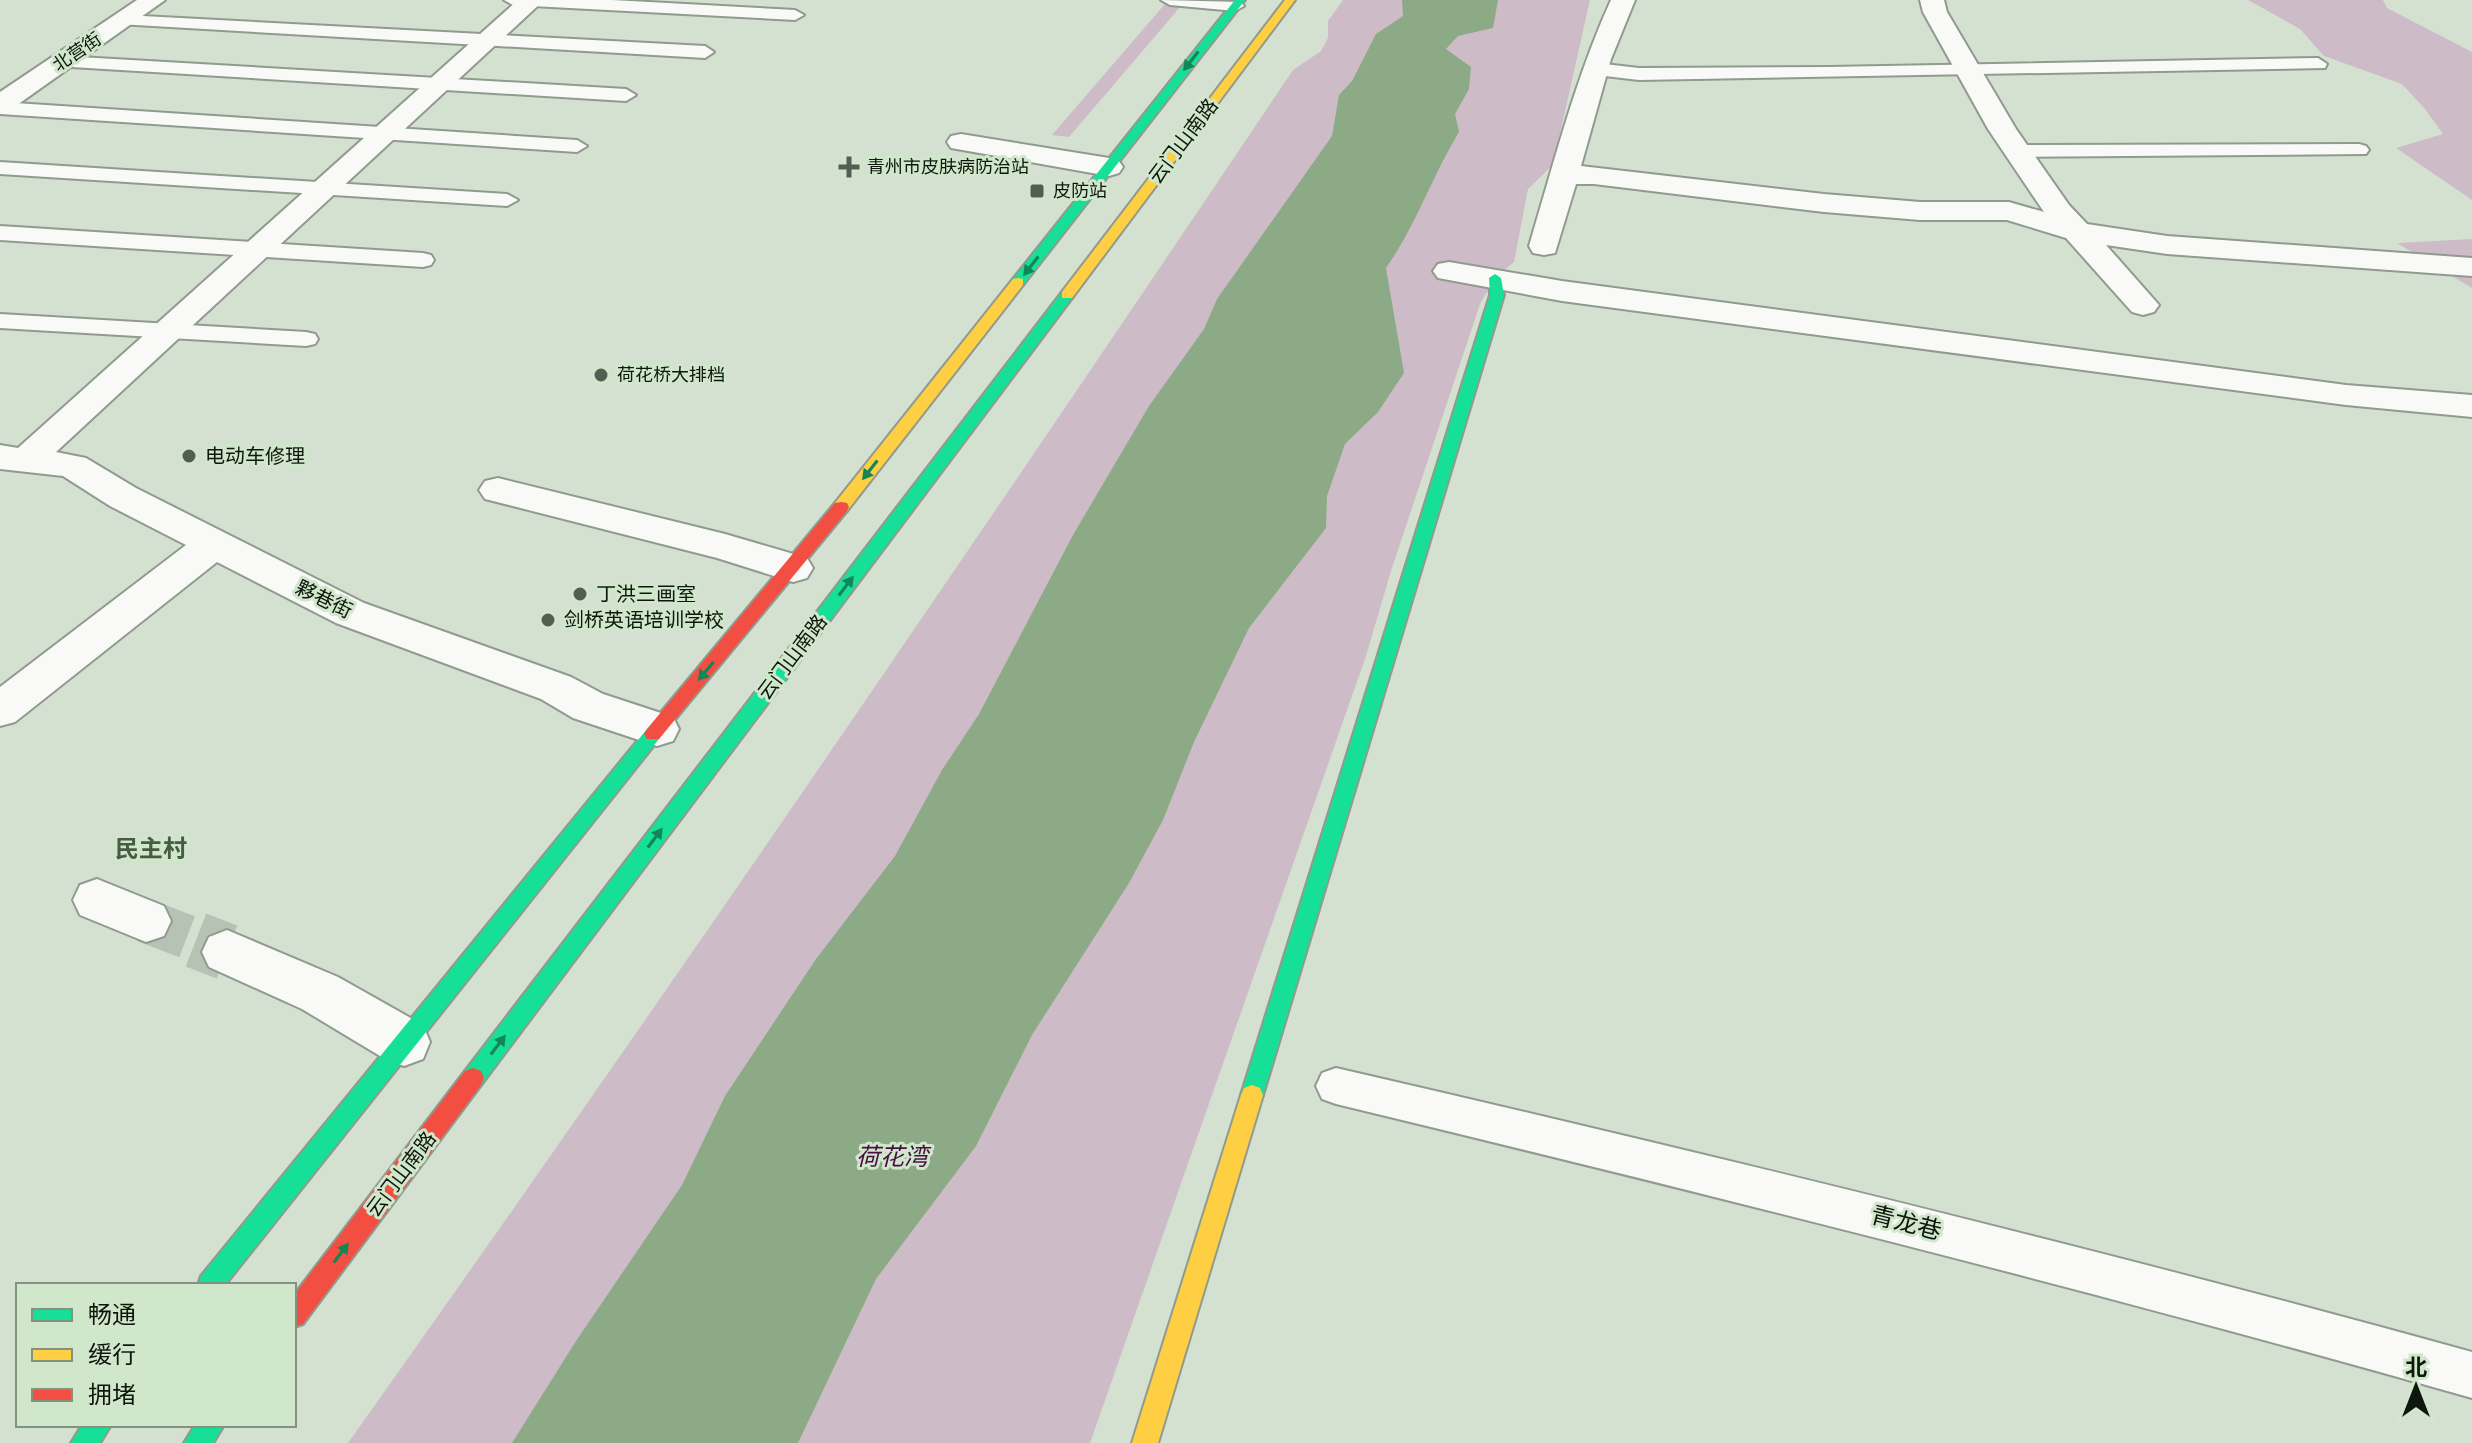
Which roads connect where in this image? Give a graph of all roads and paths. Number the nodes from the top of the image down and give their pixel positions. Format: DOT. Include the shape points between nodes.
graph roads {
  1 [pos="153,0"];
  2 [pos="513,0"];
  3 [pos="1170,0"];
  4 [pos="1290,0"];
  5 [pos="1623,0"];
  6 [pos="1932,0"];
  7 [pos="531,1"];
  8 [pos="1237,3"];
  9 [pos="795,15"];
  10 [pos="124,20"];
  11 [pos="488,40"];
  12 [pos="705,52"];
  13 [pos="62,62"];
  14 [pos="2318,64"];
  15 [pos="1965,68"];
  16 [pos="1596,69"];
  17 [pos="439,84"];
  18 [pos="626,95"];
  19 [pos="0,106"];
  20 [pos="387,132"];
  21 [pos="961,142"];
  22 [pos="577,146"];
  23 [pos="2359,150"];
  24 [pos="2017,151"];
  25 [pos="1109,167"];
  26 [pos="0,168"];
  27 [pos="1157,175"];
  28 [pos="1565,175"];
  29 [pos="325,188"];
  30 [pos="507,200"];
  31 [pos="2077,232"];
  32 [pos="0,233"];
  33 [pos="1544,246"];
  34 [pos="257,250"];
  35 [pos="423,260"];
  36 [pos="2472,267"];
  37 [pos="1449,271"];
  38 [pos="1495,278"];
  39 [pos="2143,305"];
  40 [pos="0,321"];
  41 [pos="167,331"];
  42 [pos="306,339"];
  43 [pos="2472,406"];
  44 [pos="13,458"];
  45 [pos="498,490"];
  46 [pos="214,544"];
  47 [pos="793,568"];
  48 [pos="0,710"];
  49 [pos="657,729"];
  50 [pos="97,900"];
  51 [pos="146,921"];
  52 [pos="227,952"];
  53 [pos="404,1042"];
  54 [pos="1336,1086"];
  55 [pos="212,1283"];
  56 [pos="296,1312"];
  57 [pos="2472,1375"];
  58 [pos="96,1427"];
  59 [pos="209,1427"];
  60 [pos="84,1443"];
  61 [pos="197,1443"];
  62 [pos="1145,1443"];
  1 -- 10 [label="street, 北营街"];
  2 -- 7 [label="lane"];
  3 -- 8 [label="lane"];
  4 -- 27 [label="main road, 云门山南路"];
  5 -- 16 [label="street"];
  6 -- 15 [label="street"];
  7 -- 9 [label="lane"];
  7 -- 11 [label="street"];
  8 -- 25 [label="main road, 云门山南路, one-way"];
  10 -- 11 [label="lane"];
  10 -- 13 [label="street, 北营街"];
  11 -- 12 [label="lane"];
  11 -- 17 [label="street"];
  13 -- 17 [label="lane"];
  13 -- 19 [label="street, 北营街"];
  14 -- 15 [label="lane"];
  15 -- 16 [label="lane" via="1655,74"];
  15 -- 24 [label="street"];
  16 -- 33 [label="street"];
  17 -- 18 [label="lane"];
  17 -- 20 [label="street"];
  19 -- 20 [label="lane"];
  20 -- 22 [label="lane"];
  20 -- 29 [label="street"];
  21 -- 25 [label="street"];
  23 -- 24 [label="lane"];
  24 -- 31 [label="street"];
  25 -- 27 [label="main road"];
  25 -- 47 [label="main road, 云门山南路, one-way"];
  26 -- 29 [label="lane"];
  56 -- 27 [label="main road, 云门山南路, one-way"];
  28 -- 31 [label="street" via="1920,211 2009,211"];
  29 -- 30 [label="lane"];
  29 -- 34 [label="street"];
  31 -- 36 [label="street" via="2167,245"];
  31 -- 39 [label="street"];
  32 -- 34 [label="lane"];
  34 -- 35 [label="lane"];
  34 -- 41 [label="street"];
  37 -- 38 [label="street"];
  38 -- 43 [label="street" via="2346,395"];
  38 -- 62 [label="main road" via="1497,295"];
  40 -- 41 [label="lane"];
  41 -- 42 [label="lane"];
  41 -- 44 [label="street"];
  44 -- 46 [label="street, 夥巷街" via="73,466"];
  45 -- 47 [label="street"];
  46 -- 48 [label="street"];
  46 -- 49 [label="street, 夥巷街" via="350,613"];
  47 -- 49 [label="main road, 云门山南路, one-way"];
  49 -- 53 [label="main road, 云门山南路"];
  50 -- 51 [label="street"];
  52 -- 53 [label="street" via="320,993"];
  53 -- 55 [label="main road, 云门山南路"];
  54 -- 57 [label="lane, 青龙巷" via="1808,1198"];
  58 -- 60 [label="main road"];
  59 -- 61 [label="main road"];
}
